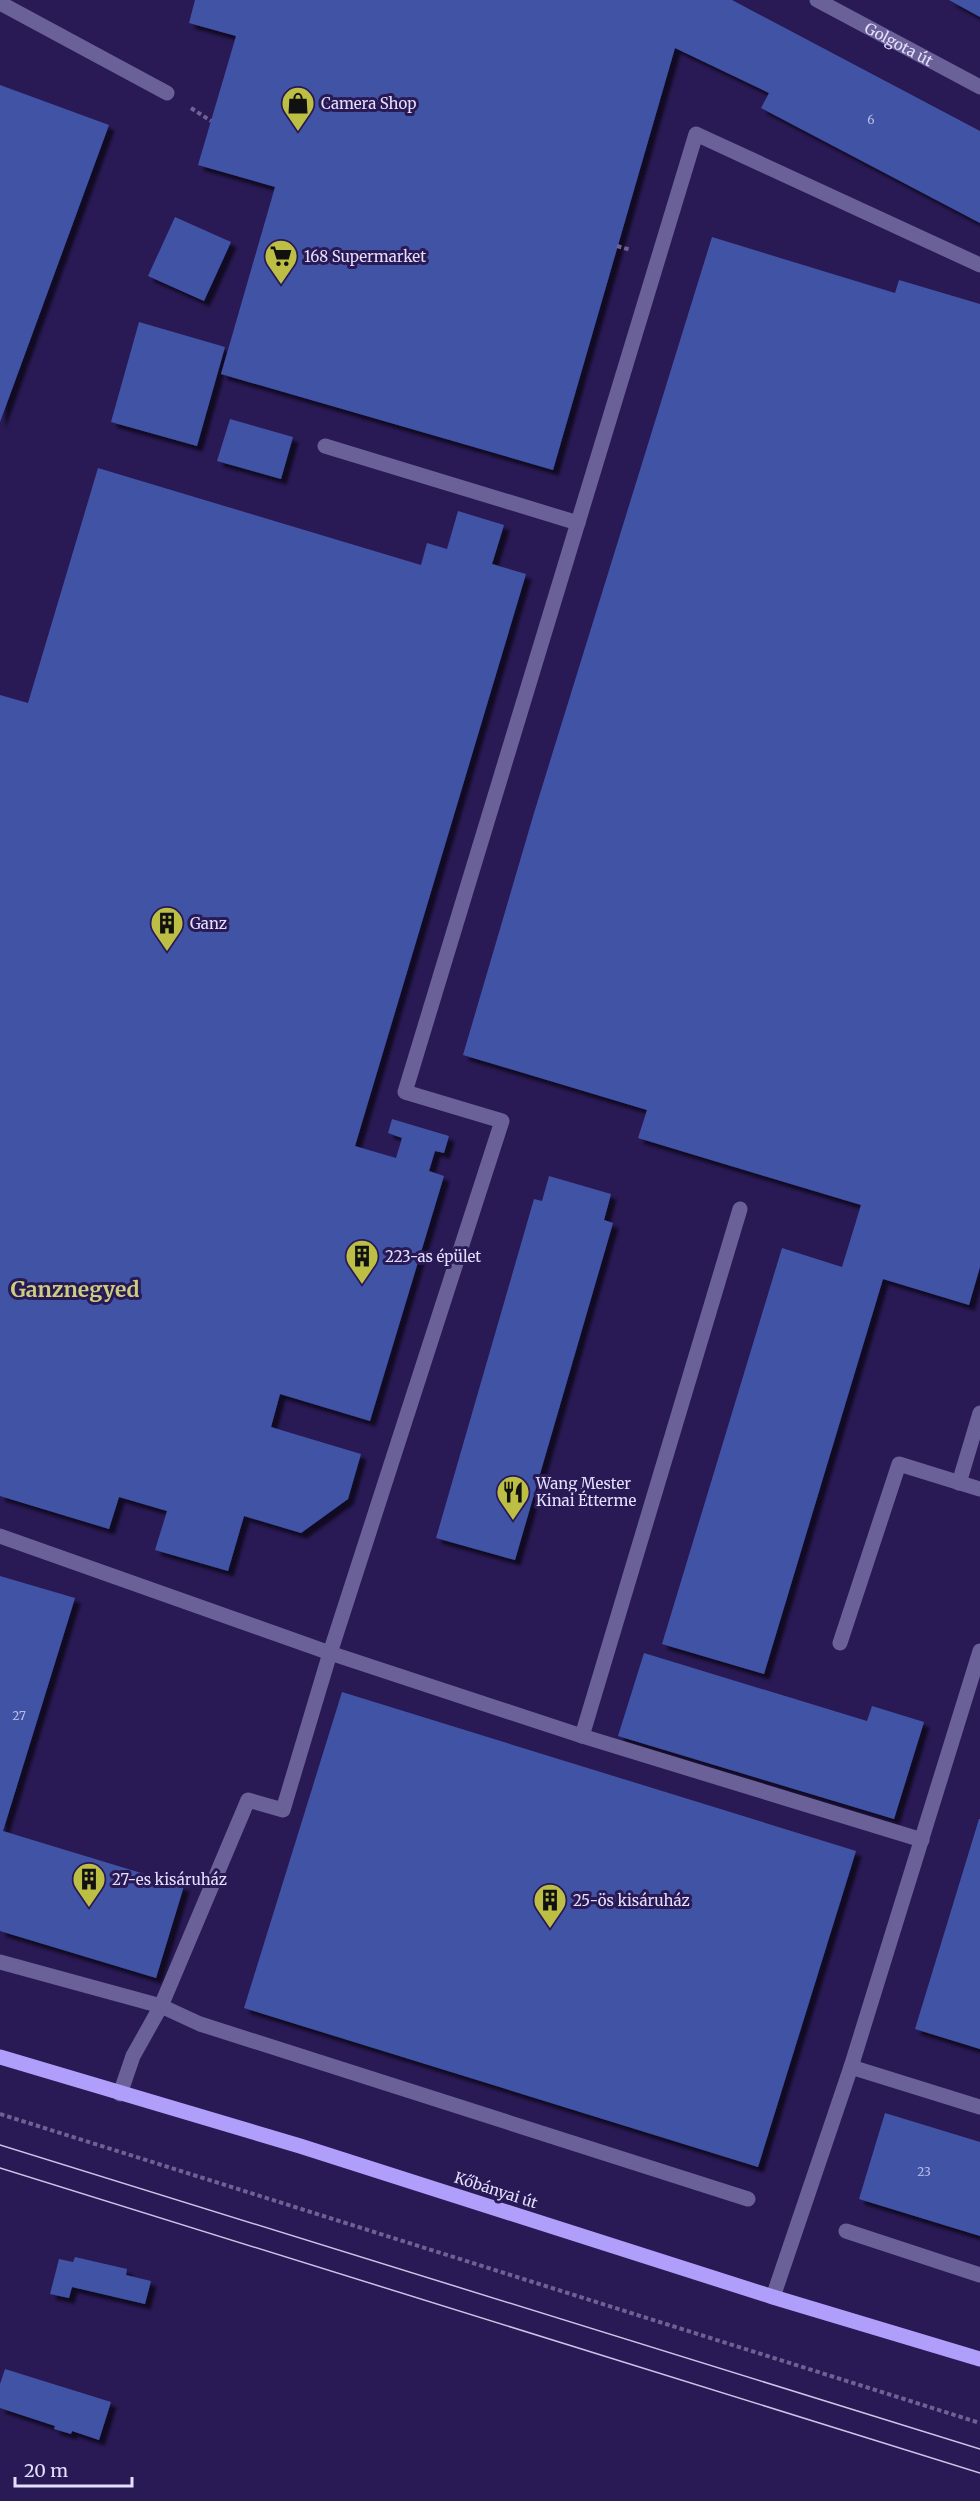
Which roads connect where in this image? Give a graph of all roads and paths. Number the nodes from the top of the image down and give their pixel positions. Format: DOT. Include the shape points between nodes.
graph roads {
  1 [pos="817,0"];
  2 [pos="0,3"];
  3 [pos="980,87"];
  4 [pos="167,93"];
  5 [pos="980,266"];
  6 [pos="325,446"];
  7 [pos="578,523"];
  8 [pos="740,1209"];
  9 [pos="980,1413"];
  10 [pos="959,1483"];
  11 [pos="980,1489"];
  12 [pos="0,1536"];
  13 [pos="840,1643"];
  14 [pos="980,1651"];
  15 [pos="330,1653"];
  16 [pos="582,1736"];
  17 [pos="922,1840"];
  18 [pos="0,1962"];
  19 [pos="161,2006"];
  20 [pos="0,2057"];
  21 [pos="851,2067"];
  22 [pos="120,2094"];
  23 [pos="980,2107"];
  24 [pos="0,2115"];
  25 [pos="748,2199"];
  26 [pos="846,2231"];
  27 [pos="980,2275"];
  28 [pos="773,2296"];
  29 [pos="980,2359"];
  30 [pos="980,2423"];
  1 -- 3 [label="street, Golgota út"];
  2 -- 4 [label="street"];
  5 -- 7 [label="street" via="696,134"];
  6 -- 7 [label="street"];
  7 -- 15 [label="street" via="405,1092 502,1120"];
  8 -- 16 [label="street"];
  9 -- 10 [label="street"];
  10 -- 11 [label="street"];
  10 -- 13 [label="street" via="899,1464"];
  12 -- 15 [label="street"];
  14 -- 17 [label="street"];
  15 -- 16 [label="street"];
  15 -- 19 [label="street" via="283,1810 248,1800"];
  16 -- 17 [label="street"];
  17 -- 21 [label="street"];
  18 -- 19 [label="street"];
  19 -- 22 [label="street" via="133,2056"];
  19 -- 25 [label="street" via="200,2024"];
  20 -- 22 [label="main road, Kőbányai út"];
  21 -- 23 [label="street"];
  21 -- 28 [label="street"];
  22 -- 28 [label="main road, Kőbányai út" via="300,2146"];
  24 -- 30 [label="path"];
  26 -- 27 [label="street"];
  28 -- 29 [label="main road, Kőbányai út"];
}
